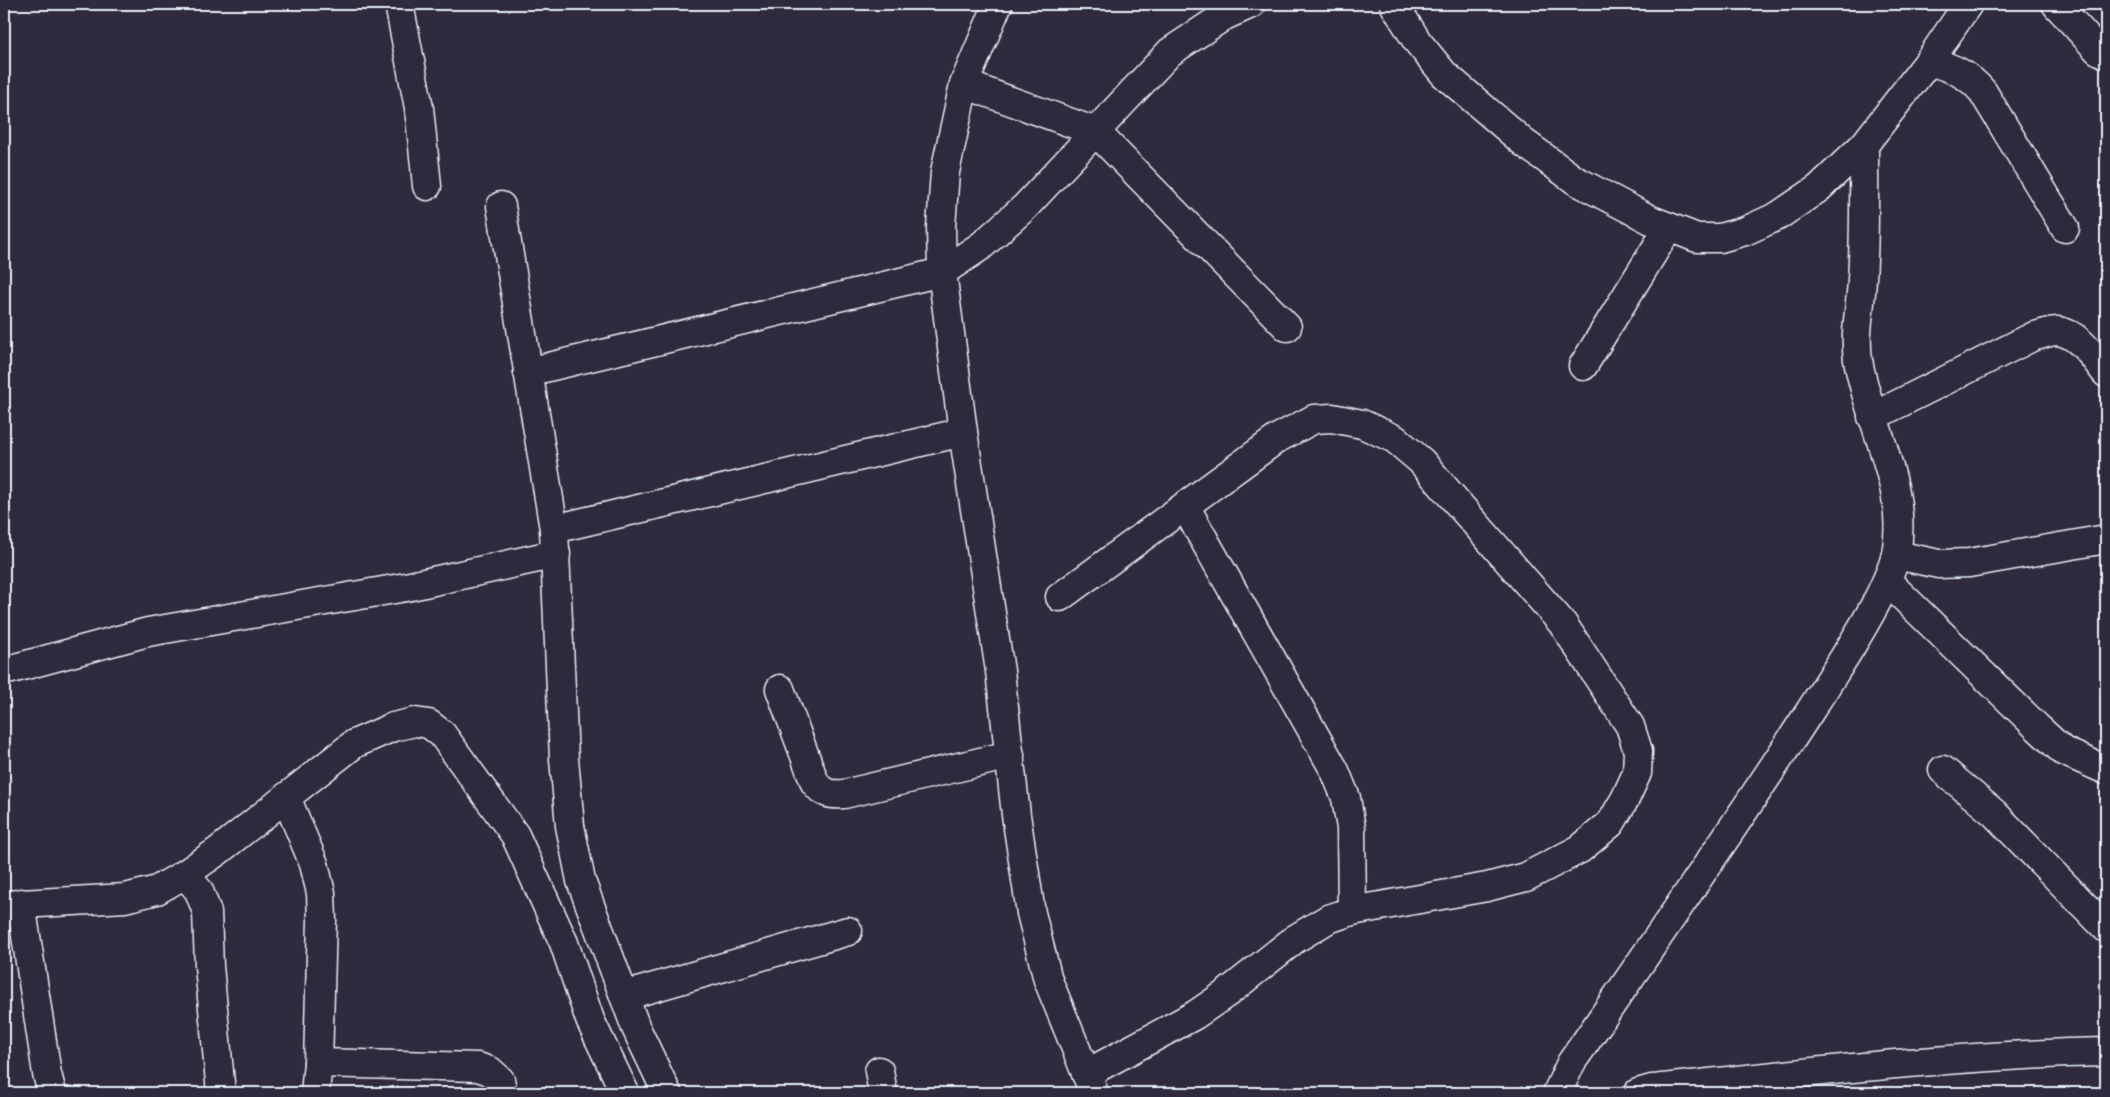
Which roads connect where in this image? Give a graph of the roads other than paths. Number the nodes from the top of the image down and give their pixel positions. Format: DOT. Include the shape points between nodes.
graph roads {
  1 [pos="399,4"];
  2 [pos="998,4"];
  3 [pos="1251,4"];
  4 [pos="1394,4"];
  5 [pos="1968,4"];
  6 [pos="2056,4"];
  7 [pos="2106,54"];
  8 [pos="1929,60"];
  9 [pos="964,84"];
  10 [pos="1096,132"];
  11 [pos="1864,145"];
  12 [pos="427,186"];
  13 [pos="501,206"];
  14 [pos="1668,227"];
  15 [pos="2065,228"];
  16 [pos="942,272"];
  17 [pos="1287,327"];
  18 [pos="1583,366"];
  19 [pos="528,372"];
  20 [pos="2106,373"];
  21 [pos="1872,417"];
  22 [pos="963,432"];
  23 [pos="1185,506"];
  24 [pos="2106,539"];
  25 [pos="555,542"];
  26 [pos="1896,555"];
  27 [pos="1886,581"];
  28 [pos="1060,597"];
  29 [pos="4,671"];
  30 [pos="780,689"];
  31 [pos="1010,755"];
  32 [pos="1943,770"];
  33 [pos="2106,770"];
  34 [pos="286,797"];
  35 [pos="185,874"];
  36 [pos="13,904"];
  37 [pos="1352,911"];
  38 [pos="2106,928"];
  39 [pos="848,931"];
  40 [pos="624,996"];
  41 [pos="2106,1052"];
  42 [pos="318,1063"];
  43 [pos="1090,1084"];
  44 [pos="52,1093"];
  45 [pos="221,1093"];
  46 [pos="315,1093"];
  47 [pos="503,1093"];
  48 [pos="625,1093"];
  49 [pos="667,1093"];
  50 [pos="1557,1093"];
  51 [pos="1638,1093"];
  1 -- 12 [label="street" via="419,108"];
  2 -- 9 [label="street"];
  3 -- 10 [label="street" via="1224,16 1170,52"];
  4 -- 14 [label="street" via="1417,41 1444,74 1523,142 1575,180"];
  5 -- 8 [label="street"];
  6 -- 7 [label="street" via="2098,50"];
  8 -- 11 [label="street"];
  8 -- 15 [label="street" via="1972,78"];
  9 -- 10 [label="street"];
  9 -- 16 [label="street" via="945,172"];
  10 -- 16 [label="street" via="1025,207 981,246"];
  10 -- 17 [label="street"];
  11 -- 14 [label="street" via="1819,188 1778,216 1745,231 1720,238 1697,238"];
  11 -- 21 [label="street" via="1864,246 1856,335 1858,360"];
  13 -- 19 [label="street"];
  14 -- 18 [label="street"];
  16 -- 19 [label="street"];
  16 -- 22 [label="street"];
  19 -- 25 [label="street"];
  20 -- 21 [label="street" via="2080,342 2069,334 2055,331 2034,336"];
  21 -- 26 [label="street" via="1893,479 1899,518"];
  22 -- 25 [label="street"];
  22 -- 31 [label="street"];
  23 -- 28 [label="street"];
  23 -- 37 [label="street" via="1335,771 1346,798 1351,828"];
  23 -- 37 [label="street" via="1278,438 1314,419 1332,418 1362,424 1395,439 1420,461 1562,624 1630,726 1638,751 1637,773 1611,822 1580,848 1526,877"];
  24 -- 26 [label="street" via="1969,563 1939,564"];
  25 -- 29 [label="street" via="406,587 148,632"];
  25 -- 40 [label="street" via="570,826 580,881"];
  26 -- 27 [label="street"];
  27 -- 33 [label="street" via="2064,751"];
  27 -- 50 [label="street" via="1863,629 1733,831 1571,1063"];
  30 -- 31 [label="street" via="815,784 821,791 844,794"];
  31 -- 43 [label="street" via="1031,913 1048,980"];
  32 -- 38 [label="street" via="1994,813"];
  34 -- 35 [label="street"];
  34 -- 42 [label="street" via="314,864 321,893"];
  34 -- 48 [label="street" via="354,744 393,727 415,722 429,724 442,734 515,835 564,943 590,1020"];
  35 -- 36 [label="street" via="157,890 124,898"];
  35 -- 45 [label="street" via="199,891 207,912"];
  36 -- 44 [label="street"];
  37 -- 43 [label="street" via="1328,920 1295,939 1227,993"];
  39 -- 40 [label="street"];
  40 -- 49 [label="street"];
  41 -- 51 [label="street" via="1899,1063 1652,1088"];
  42 -- 46 [label="street"];
  42 -- 47 [label="street" via="478,1067 490,1071 500,1080"];
}
